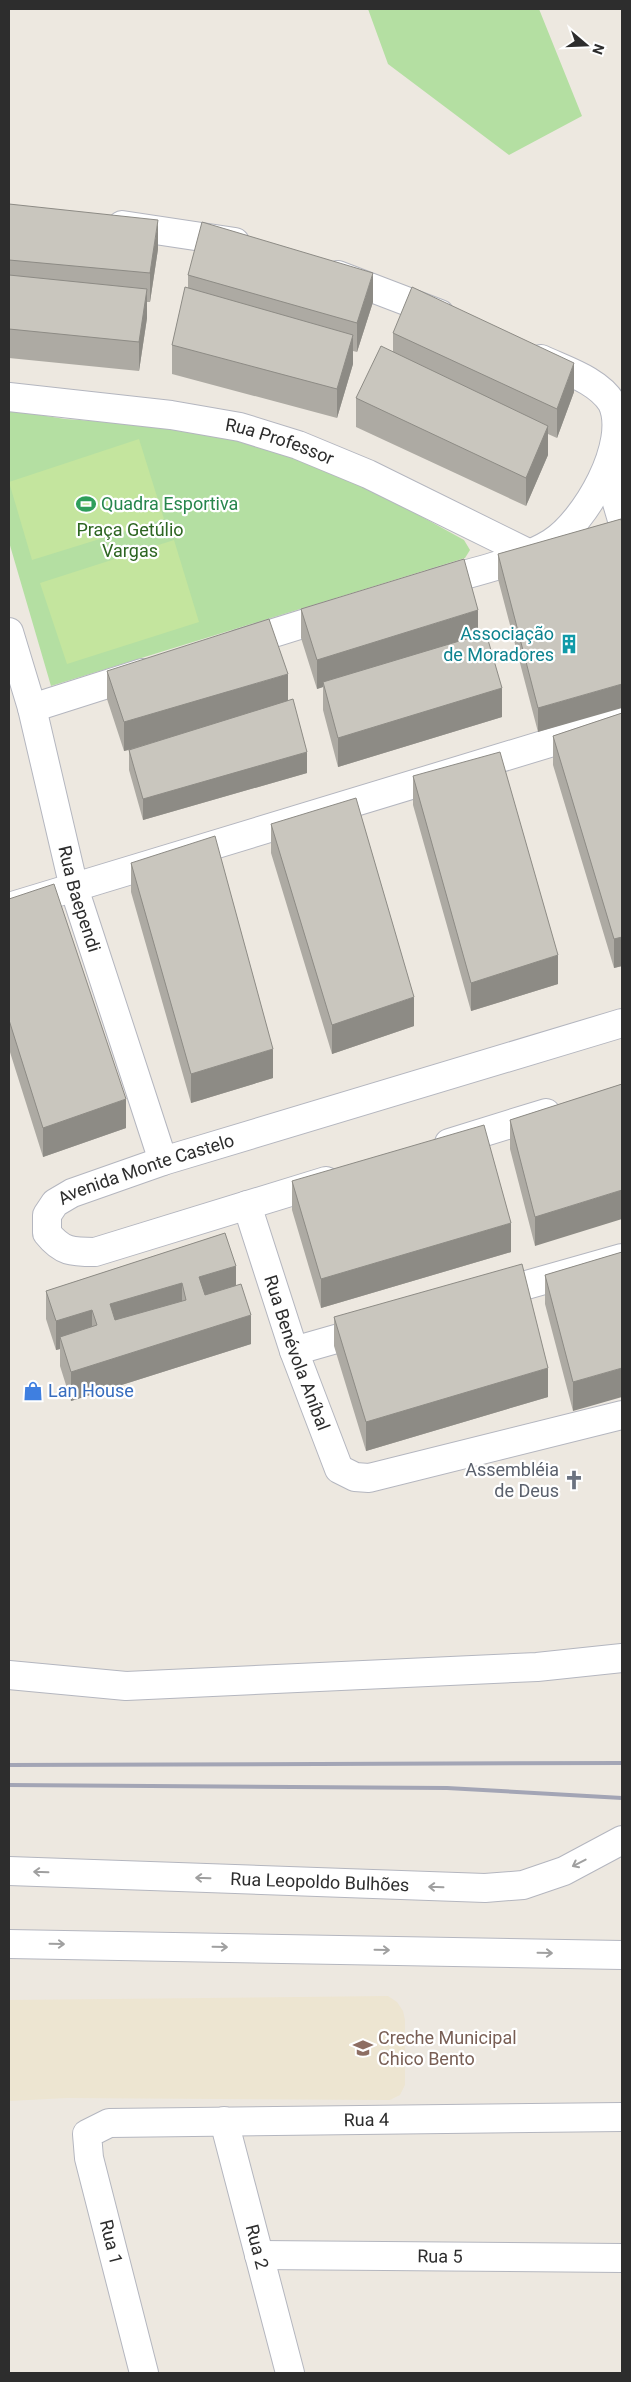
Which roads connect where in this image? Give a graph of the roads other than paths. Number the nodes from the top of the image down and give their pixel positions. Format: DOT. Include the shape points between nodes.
graph roads {
  1 [pos="94,222"];
  2 [pos="258,249"];
  3 [pos="314,266"];
  4 [pos="460,323"];
  5 [pos="519,348"];
  6 [pos="9,397"];
  7 [pos="607,469"];
  8 [pos="622,520"];
  9 [pos="530,554"];
  10 [pos="404,592"];
  11 [pos="366,604"];
  12 [pos="9,632"];
  13 [pos="213,652"];
  14 [pos="166,666"];
  15 [pos="32,708"];
  16 [pos="622,720"];
  17 [pos="74,888"];
  18 [pos="9,907"];
  19 [pos="622,1023"];
  20 [pos="566,1107"];
  21 [pos="425,1150"];
  22 [pos="163,1162"];
  23 [pos="350,1174"];
  24 [pos="247,1205"];
  25 [pos="622,1258"];
  26 [pos="463,1303"];
  27 [pos="397,1322"];
  28 [pos="294,1351"];
  29 [pos="622,1414"];
  30 [pos="622,1658"];
  31 [pos="9,1675"];
  32 [pos="622,1840"];
  33 [pos="9,1871"];
  34 [pos="9,1944"];
  35 [pos="622,1955"];
  36 [pos="622,2117"];
  37 [pos="224,2121"];
  38 [pos="109,2123"];
  39 [pos="259,2255"];
  40 [pos="622,2258"];
  41 [pos="144,2373"];
  42 [pos="290,2373"];
  1 -- 2 [label="street" via="151,228"];
  3 -- 4 [label="street"];
  5 -- 7 [label="street" via="591,383 611,401 618,417 617,445"];
  6 -- 9 [label="street, Rua Professor" via="171,415 240,427 298,445 368,474"];
  7 -- 8 [label="street"];
  7 -- 9 [label="street" via="592,500 573,525 552,543"];
  9 -- 10 [label="street"];
  11 -- 13 [label="street"];
  12 -- 15 [label="street, Rua Baependi"];
  14 -- 15 [label="street"];
  15 -- 17 [label="street, Rua Baependi"];
  16 -- 17 [label="street"];
  17 -- 18 [label="street"];
  17 -- 22 [label="street, Rua Baependi"];
  19 -- 22 [label="street, Avenida Monte Castelo"];
  20 -- 21 [label="street"];
  22 -- 24 [label="street, Avenida Monte Castelo" via="72,1193 55,1203 47,1216 47,1233 57,1245 72,1252 95,1252"];
  23 -- 24 [label="street, Avenida Monte Castelo"];
  24 -- 28 [label="street, Rua Benévola Aníbal"];
  25 -- 26 [label="street"];
  27 -- 28 [label="street"];
  28 -- 29 [label="street, Rua Benévola Aníbal" via="339,1469 355,1477 369,1478"];
  30 -- 31 [label="street" via="537,1667 126,1686"];
  32 -- 33 [label="street, Rua Leopoldo Bulhões, one-way" via="564,1871 523,1885 484,1888"];
  34 -- 35 [label="street, one-way"];
  36 -- 37 [label="street, Rua 4"];
  37 -- 38 [label="street, Rua 4"];
  37 -- 39 [label="street, Rua 2"];
  38 -- 41 [label="street, Rua 1" via="87,2134 89,2158"];
  39 -- 40 [label="street, Rua 5"];
  39 -- 42 [label="street, Rua 2"];
}
